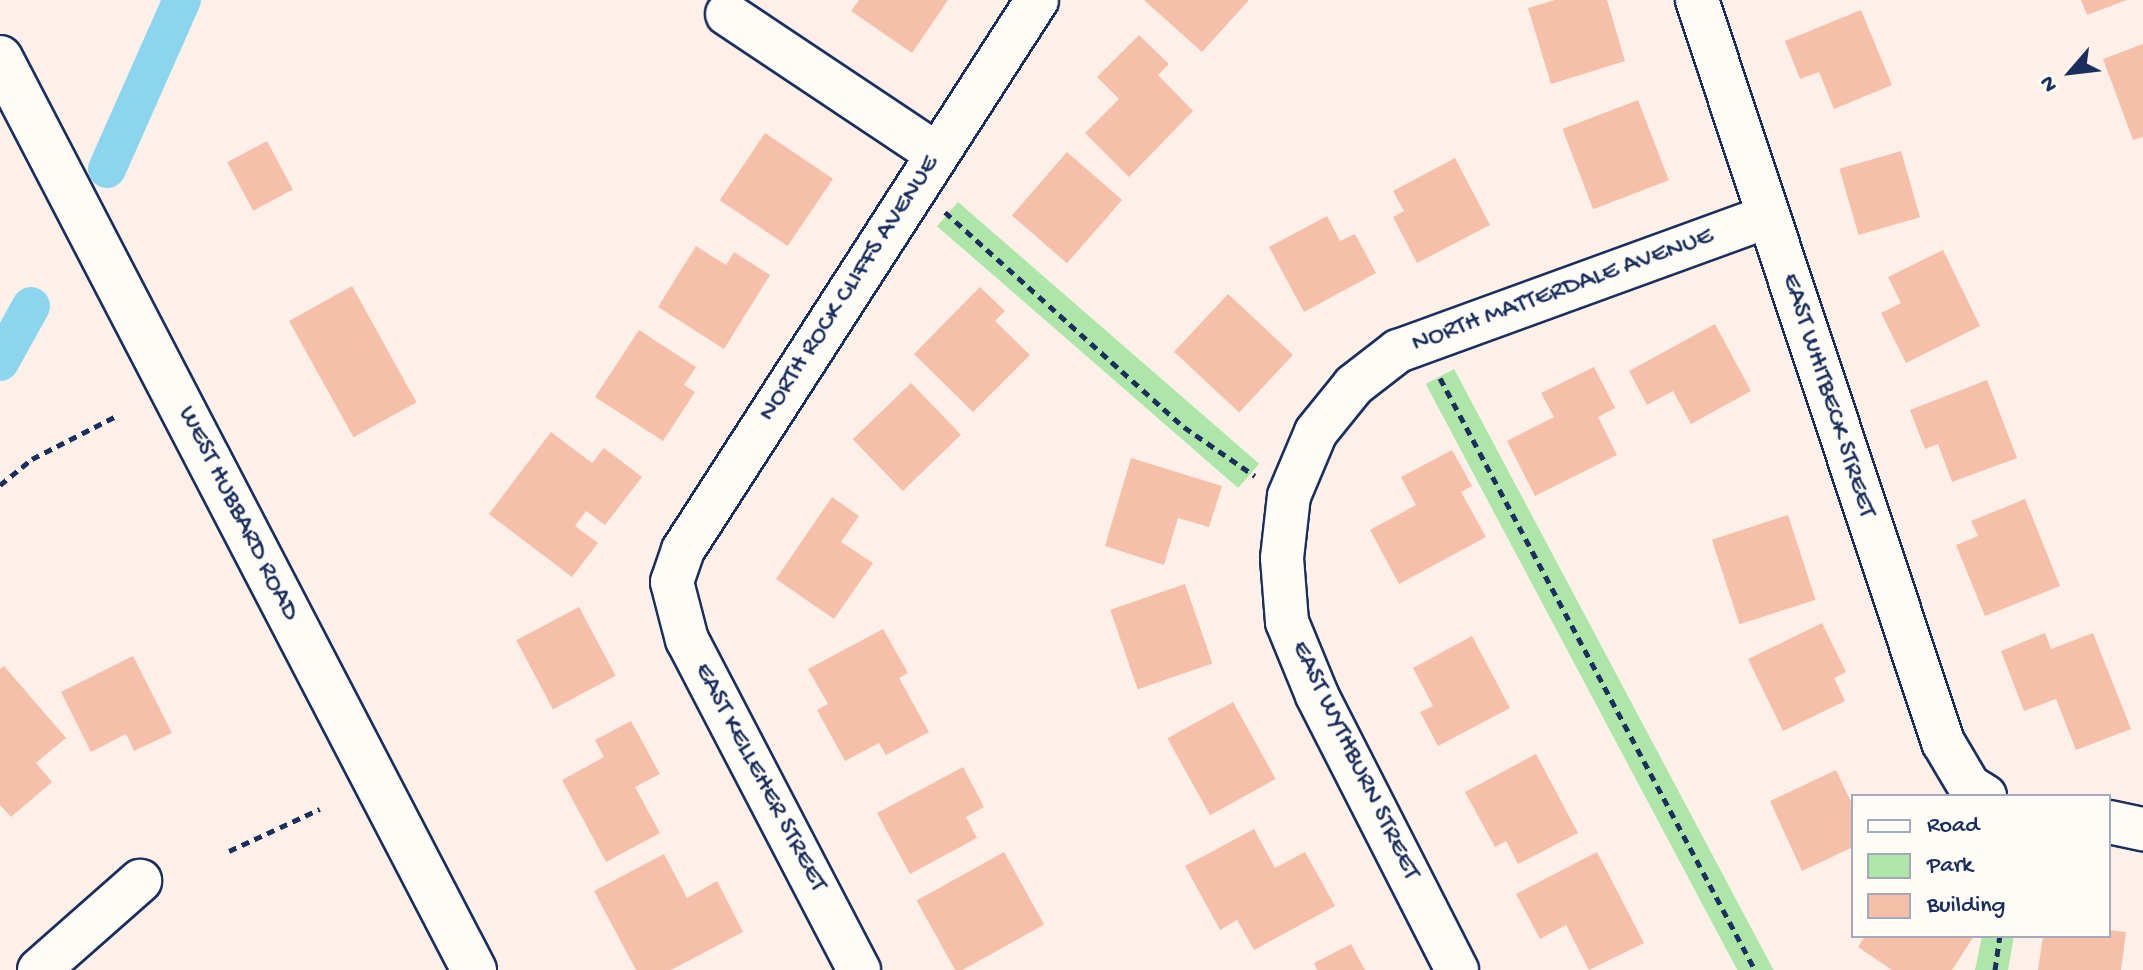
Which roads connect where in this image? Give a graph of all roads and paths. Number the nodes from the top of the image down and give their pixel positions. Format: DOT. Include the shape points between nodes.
graph roads {
  1 [pos="1037,0"];
  2 [pos="1697,0"];
  3 [pos="727,14"];
  4 [pos="0,58"];
  5 [pos="937,154"];
  6 [pos="945,212"];
  7 [pos="1767,217"];
  8 [pos="1437,373"];
  9 [pos="116,416"];
  10 [pos="0,485"];
  11 [pos="1274,487"];
  12 [pos="672,582"];
  13 [pos="1977,791"];
  14 [pos="320,809"];
  15 [pos="2111,822"];
  16 [pos="2143,829"];
  17 [pos="229,851"];
  18 [pos="140,881"];
  19 [pos="2000,938"];
  20 [pos="39,970"];
  21 [pos="474,970"];
  22 [pos="859,970"];
  23 [pos="1457,970"];
  24 [pos="1755,970"];
  25 [pos="1995,970"];
  1 -- 5 [label="street, NORTH ROCK CLIFFS AVENUE"];
  2 -- 7 [label="street, EAST WHITBECK STREET"];
  3 -- 5 [label="street"];
  4 -- 21 [label="street, WEST HUBBARD ROAD"];
  5 -- 12 [label="street, NORTH ROCK CLIFFS AVENUE" via="683,550"];
  6 -- 11 [label="path" via="1184,427"];
  7 -- 11 [label="street, NORTH MATTERDALE AVENUE" via="1398,351 1354,385"];
  7 -- 13 [label="street, EAST WHITBECK STREET" via="1943,742"];
  8 -- 24 [label="path"];
  9 -- 10 [label="path" via="32,459"];
  11 -- 23 [label="street, EAST WYTHBURN STREET" via="1287,622 1317,695"];
  12 -- 22 [label="street, EAST KELLEHER STREET" via="687,640"];
  14 -- 17 [label="path"];
  15 -- 16 [label="street"];
  18 -- 20 [label="street"];
  19 -- 25 [label="path"];
}
